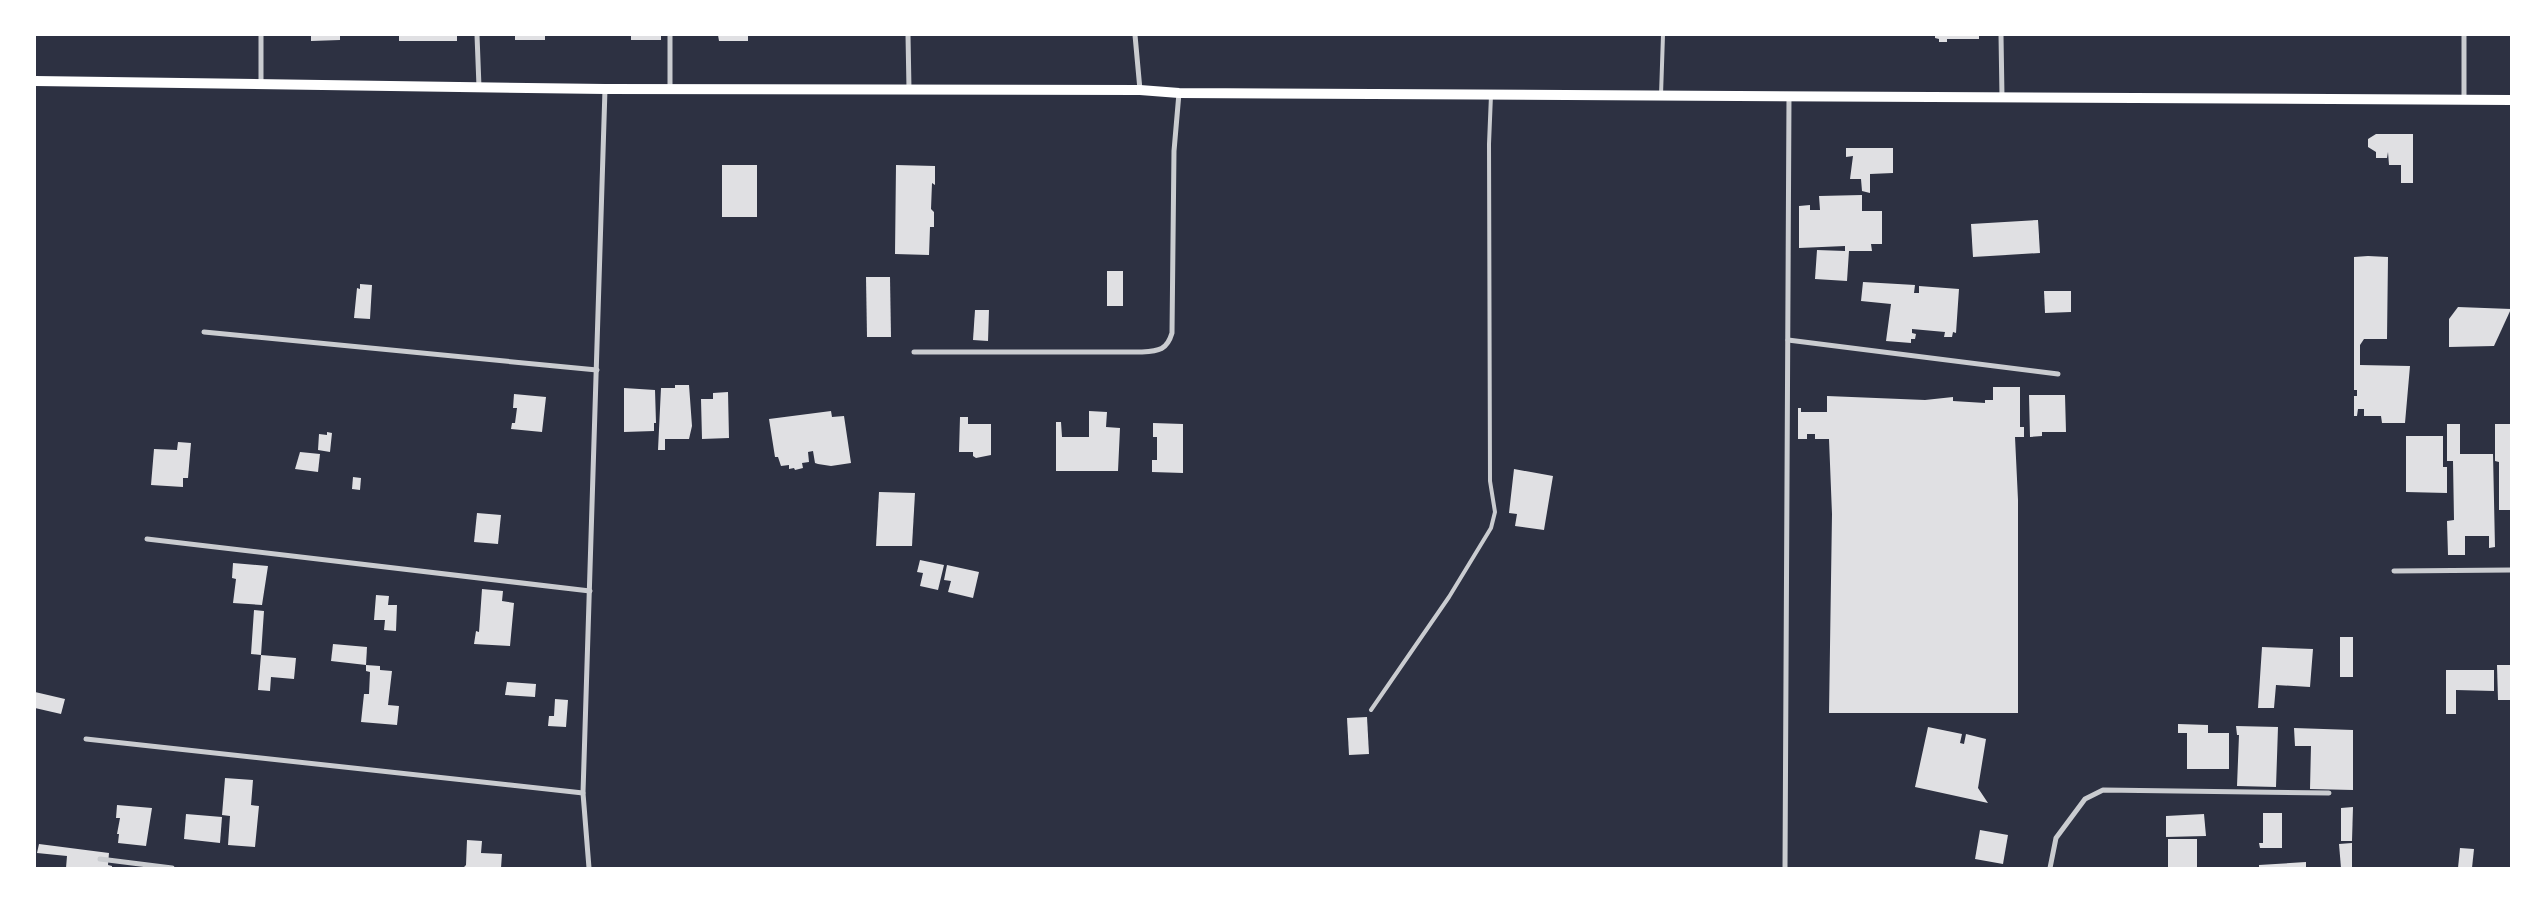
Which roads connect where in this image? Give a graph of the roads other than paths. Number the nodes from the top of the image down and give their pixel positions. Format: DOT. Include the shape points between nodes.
graph roads {
  1 [pos="261,35"];
  2 [pos="477,35"];
  3 [pos="670,35"];
  4 [pos="908,35"];
  5 [pos="1135,35"];
  6 [pos="1663,35"];
  7 [pos="2001,35"];
  8 [pos="2464,35"];
  9 [pos="35,81"];
  10 [pos="261,84"];
  11 [pos="479,88"];
  12 [pos="605,89"];
  13 [pos="670,90"];
  14 [pos="1140,90"];
  15 [pos="909,91"];
  16 [pos="1180,92"];
  17 [pos="1491,93"];
  18 [pos="1660,95"];
  19 [pos="1789,96"];
  20 [pos="2002,97"];
  21 [pos="2464,100"];
  22 [pos="2511,100"];
  23 [pos="204,332"];
  24 [pos="1788,340"];
  25 [pos="914,352"];
  26 [pos="597,370"];
  27 [pos="2058,374"];
  28 [pos="147,539"];
  29 [pos="2511,570"];
  30 [pos="2394,571"];
  31 [pos="590,591"];
  32 [pos="1371,710"];
  33 [pos="86,739"];
  34 [pos="584,793"];
  35 [pos="2329,793"];
  36 [pos="100,859"];
  37 [pos="136,866"];
  38 [pos="172,868"];
  39 [pos="589,868"];
  40 [pos="1785,868"];
  41 [pos="2050,868"];
  1 -- 10 [label="street"];
  2 -- 11 [label="street"];
  3 -- 13 [label="street"];
  4 -- 15 [label="street"];
  5 -- 14 [label="street"];
  6 -- 18 [label="lane"];
  7 -- 20 [label="street"];
  8 -- 21 [label="street"];
  9 -- 10 [label="main road"];
  10 -- 11 [label="main road"];
  11 -- 12 [label="main road"];
  12 -- 13 [label="main road"];
  12 -- 26 [label="street"];
  13 -- 15 [label="main road"];
  14 -- 15 [label="main road"];
  14 -- 16 [label="main road"];
  16 -- 17 [label="main road"];
  16 -- 25 [label="street" via="1174,151 1172,333 1163,349 1142,352"];
  17 -- 18 [label="main road"];
  17 -- 32 [label="lane" via="1488,144 1490,481 1495,512 1491,528 1449,597"];
  18 -- 19 [label="main road"];
  19 -- 20 [label="main road"];
  19 -- 24 [label="street"];
  20 -- 21 [label="main road"];
  21 -- 22 [label="main road"];
  23 -- 26 [label="street"];
  24 -- 27 [label="street"];
  24 -- 40 [label="street"];
  26 -- 31 [label="street"];
  28 -- 31 [label="street"];
  29 -- 30 [label="street"];
  31 -- 34 [label="street"];
  33 -- 34 [label="street"];
  34 -- 39 [label="street"];
  35 -- 41 [label="street" via="2103,790 2085,799 2056,838"];
  36 -- 37 [label="street"];
  37 -- 38 [label="street"];
}
